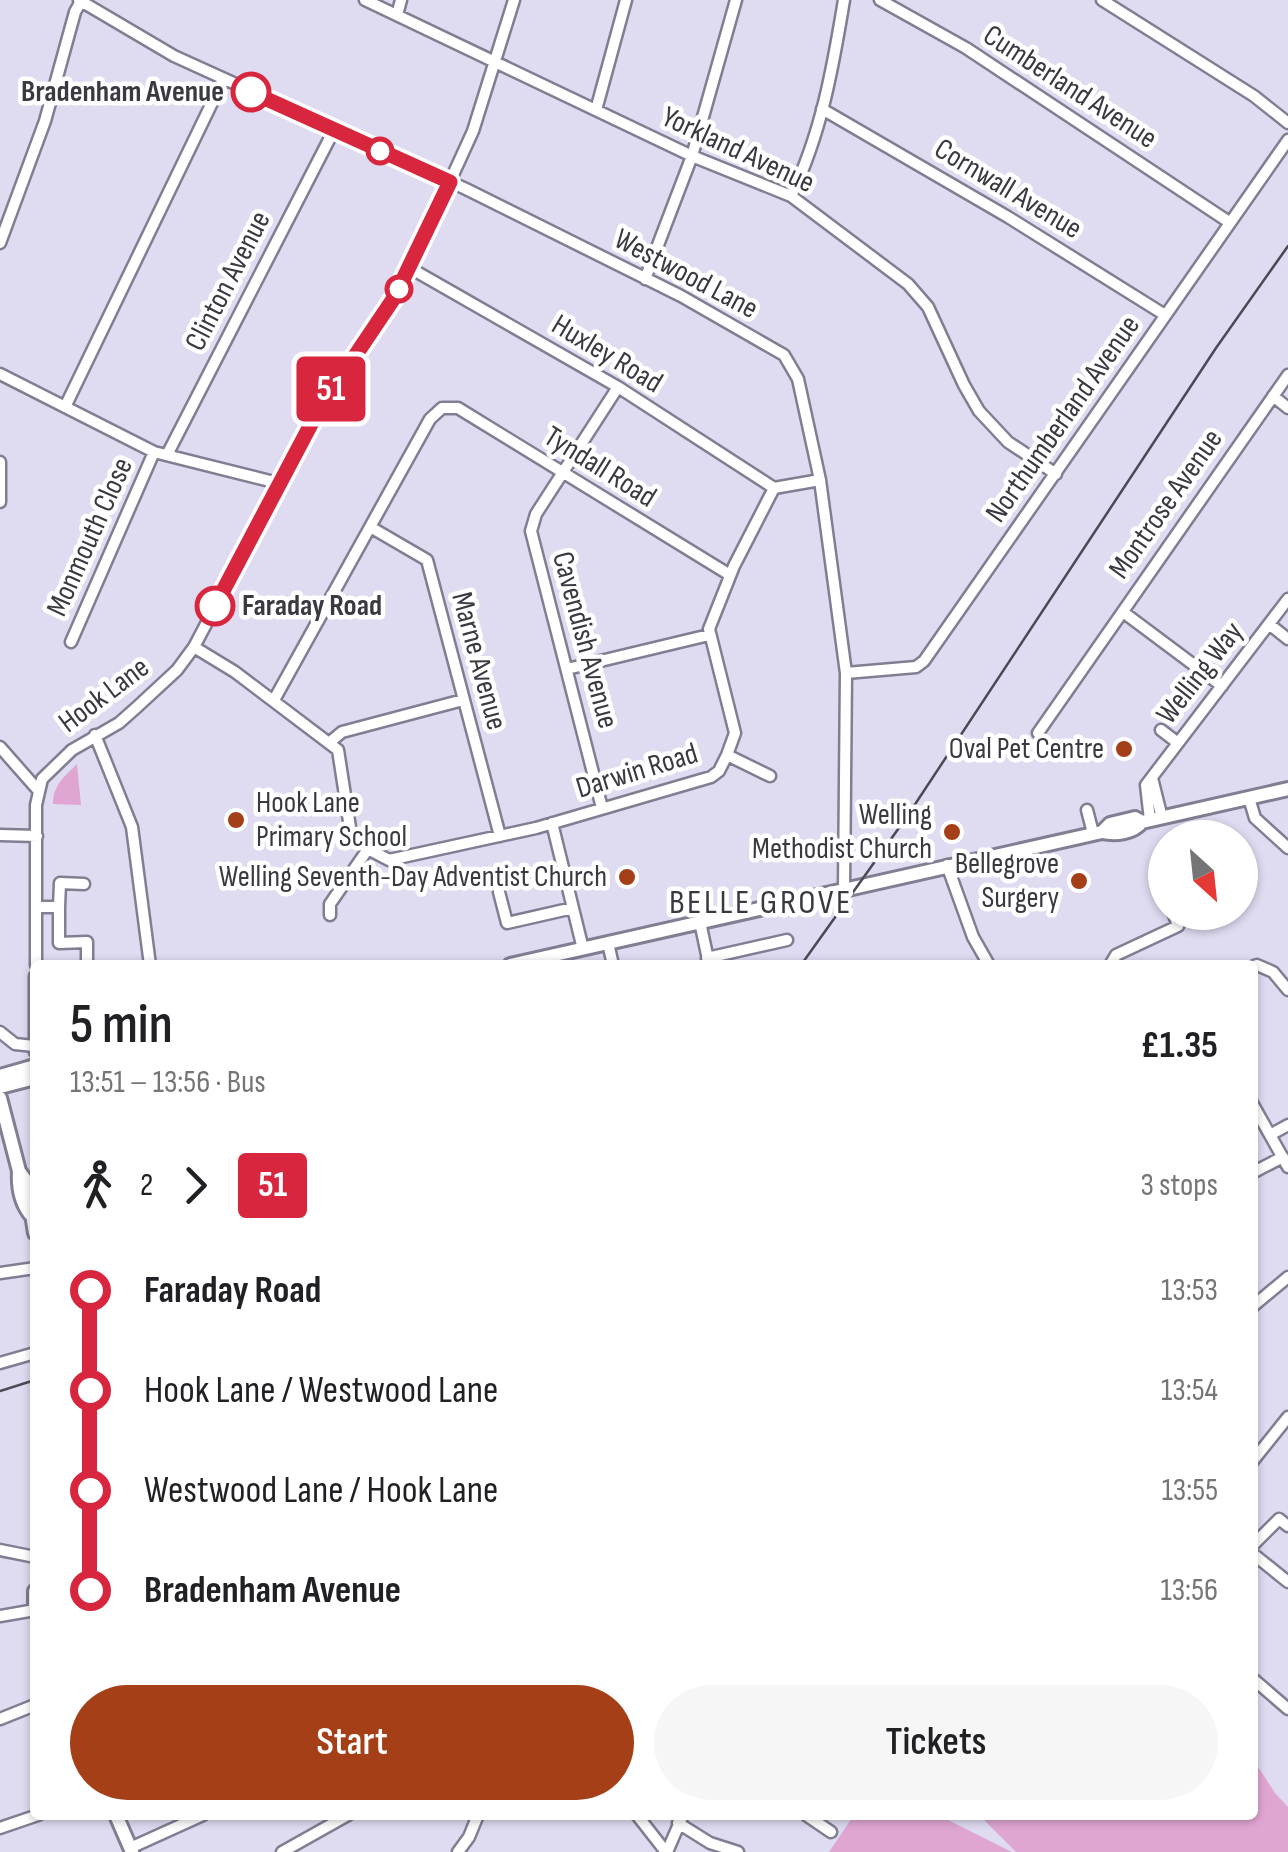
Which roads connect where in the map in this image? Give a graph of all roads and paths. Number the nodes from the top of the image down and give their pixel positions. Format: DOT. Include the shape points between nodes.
graph roads {
  1 [pos="365,0"];
  2 [pos="401,0"];
  3 [pos="514,0"];
  4 [pos="626,0"];
  5 [pos="736,0"];
  6 [pos="844,0"];
  7 [pos="880,0"];
  8 [pos="1102,0"];
  9 [pos="80,1"];
  10 [pos="396,15"];
  11 [pos="495,62"];
  12 [pos="223,80"];
  13 [pos="822,109"];
  14 [pos="596,110"];
  15 [pos="1288,123"];
  16 [pos="334,130"];
  17 [pos="1288,140"];
  18 [pos="692,156"];
  19 [pos="450,182"];
  20 [pos="791,196"];
  21 [pos="1229,222"];
  22 [pos="0,242"];
  23 [pos="410,268"];
  24 [pos="646,278"];
  25 [pos="1166,314"];
  26 [pos="1288,375"];
  27 [pos="1,377"];
  28 [pos="618,387"];
  29 [pos="1273,396"];
  30 [pos="65,407"];
  31 [pos="1288,408"];
  32 [pos="154,452"];
  33 [pos="167,455"];
  34 [pos="0,462"];
  35 [pos="564,474"];
  36 [pos="1056,474"];
  37 [pos="820,480"];
  38 [pos="278,483"];
  39 [pos="774,488"];
  40 [pos="0,502"];
  41 [pos="372,528"];
  42 [pos="730,575"];
  43 [pos="1288,599"];
  44 [pos="1122,612"];
  45 [pos="1269,624"];
  46 [pos="709,635"];
  47 [pos="1288,639"];
  48 [pos="71,642"];
  49 [pos="194,647"];
  50 [pos="566,669"];
  51 [pos="846,673"];
  52 [pos="1222,686"];
  53 [pos="274,700"];
  54 [pos="463,700"];
  55 [pos="1161,730"];
  56 [pos="1038,733"];
  57 [pos="95,735"];
  58 [pos="330,742"];
  59 [pos="1178,743"];
  60 [pos="0,747"];
  61 [pos="727,755"];
  62 [pos="770,776"];
  63 [pos="1288,789"];
  64 [pos="37,790"];
  65 [pos="1249,798"];
  66 [pos="602,808"];
  67 [pos="1087,810"];
  68 [pos="1152,820"];
  69 [pos="552,823"];
  70 [pos="1098,832"];
  71 [pos="0,835"];
  72 [pos="37,836"];
  73 [pos="500,836"];
  74 [pos="1288,848"];
  75 [pos="368,849"];
  76 [pos="946,865"];
  77 [pos="84,884"];
  78 [pos="844,889"];
  79 [pos="499,892"];
  80 [pos="37,907"];
  81 [pos="59,908"];
  82 [pos="573,908"];
  83 [pos="330,915"];
  84 [pos="700,922"];
  85 [pos="1169,930"];
  86 [pos="787,940"];
  87 [pos="608,943"];
  88 [pos="584,948"];
  89 [pos="749,948"];
  90 [pos="36,960"];
  91 [pos="88,960"];
  92 [pos="149,960"];
  93 [pos="532,960"];
  94 [pos="611,960"];
  95 [pos="708,960"];
  96 [pos="714,960"];
  97 [pos="752,960"];
  98 [pos="986,960"];
  99 [pos="1113,960"];
  100 [pos="1258,965"];
  101 [pos="1288,990"];
  102 [pos="0,1032"];
  103 [pos="30,1048"];
  104 [pos="30,1067"];
  105 [pos="0,1076"];
  106 [pos="30,1079"];
  107 [pos="0,1088"];
  108 [pos="0,1098"];
  109 [pos="1258,1114"];
  110 [pos="1288,1125"];
  111 [pos="1270,1135"];
  112 [pos="1285,1162"];
  113 [pos="1258,1172"];
  114 [pos="27,1179"];
  115 [pos="30,1214"];
  116 [pos="30,1269"];
  117 [pos="0,1274"];
  118 [pos="1288,1277"];
  119 [pos="1258,1302"];
  120 [pos="30,1354"];
  121 [pos="0,1363"];
  122 [pos="1288,1417"];
  123 [pos="1258,1454"];
  124 [pos="1288,1526"];
  125 [pos="1258,1543"];
  126 [pos="0,1550"];
  127 [pos="1258,1554"];
  128 [pos="30,1557"];
  129 [pos="1288,1582"];
  130 [pos="30,1612"];
  131 [pos="0,1616"];
  132 [pos="1258,1683"];
  133 [pos="30,1707"];
  134 [pos="1288,1710"];
  135 [pos="0,1720"];
  136 [pos="30,1818"];
  137 [pos="118,1820"];
  138 [pos="193,1820"];
  139 [pos="339,1820"];
  140 [pos="476,1820"];
  141 [pos="641,1820"];
  142 [pos="680,1820"];
  143 [pos="681,1820"];
  144 [pos="813,1820"];
  145 [pos="0,1828"];
  146 [pos="831,1832"];
  147 [pos="131,1850"];
  148 [pos="282,1852"];
  149 [pos="458,1852"];
  150 [pos="666,1852"];
  151 [pos="738,1852"];
  1 -- 10 [label="street, Yorkland Avenue"];
  2 -- 10 [label="street"];
  3 -- 11 [label="street, Hook Lane"];
  4 -- 14 [label="street"];
  5 -- 18 [label="street"];
  6 -- 13 [label="street"];
  7 -- 21 [label="street, Cumberland Avenue" via="966,48"];
  8 -- 15 [label="street"];
  9 -- 12 [label="street, Westwood Lane"];
  9 -- 22 [label="street"];
  10 -- 11 [label="street, Yorkland Avenue"];
  11 -- 14 [label="street, Yorkland Avenue"];
  11 -- 19 [label="street, Hook Lane"];
  12 -- 16 [label="street, Westwood Lane"];
  12 -- 30 [label="street"];
  13 -- 20 [label="street"];
  13 -- 25 [label="street, Cornwall Avenue"];
  14 -- 18 [label="street, Yorkland Avenue"];
  16 -- 19 [label="street, Westwood Lane"];
  16 -- 33 [label="street, Clinton Avenue"];
  17 -- 21 [label="street, Northumberland Avenue"];
  18 -- 20 [label="street, Yorkland Avenue"];
  18 -- 24 [label="street"];
  19 -- 23 [label="street, Hook Lane"];
  19 -- 24 [label="street, Westwood Lane"];
  20 -- 36 [label="street, Yorkland Avenue" via="908,284 928,307 979,411 1008,442"];
  21 -- 25 [label="street, Northumberland Avenue"];
  23 -- 28 [label="street, Huxley Road"];
  23 -- 38 [label="street, Hook Lane"];
  24 -- 37 [label="street, Westwood Lane" via="784,355 798,379"];
  25 -- 36 [label="street, Northumberland Avenue"];
  26 -- 29 [label="street, Montrose Avenue"];
  27 -- 30 [label="street"];
  28 -- 35 [label="street, Cavendish Avenue"];
  28 -- 39 [label="street, Huxley Road"];
  29 -- 31 [label="street"];
  29 -- 44 [label="street, Montrose Avenue"];
  30 -- 32 [label="street"];
  32 -- 33 [label="street"];
  32 -- 48 [label="street, Monmouth Close"];
  33 -- 38 [label="street"];
  34 -- 40 [label="street"];
  35 -- 41 [label="street, Tyndall Road" via="458,408 442,408"];
  35 -- 42 [label="street, Tyndall Road"];
  35 -- 50 [label="street, Cavendish Avenue" via="531,531"];
  36 -- 51 [label="street, Northumberland Avenue" via="924,661"];
  37 -- 39 [label="street"];
  37 -- 51 [label="street, Westwood Lane"];
  38 -- 49 [label="street, Hook Lane"];
  39 -- 42 [label="street"];
  41 -- 53 [label="street"];
  41 -- 54 [label="street, Marne Avenue" via="427,560"];
  42 -- 46 [label="street"];
  43 -- 45 [label="street, Welling Way"];
  44 -- 52 [label="street, Montrose Avenue"];
  44 -- 56 [label="street"];
  45 -- 47 [label="street"];
  45 -- 52 [label="street, Welling Way"];
  46 -- 50 [label="street"];
  46 -- 61 [label="street, Darwin Road" via="735,733"];
  49 -- 53 [label="street"];
  49 -- 57 [label="street, Hook Lane" via="156,691"];
  50 -- 66 [label="street, Cavendish Avenue"];
  51 -- 78 [label="street, Westwood Lane"];
  52 -- 59 [label="street, Welling Way"];
  53 -- 58 [label="street"];
  54 -- 58 [label="street" via="342,732"];
  54 -- 73 [label="street, Marne Avenue"];
  55 -- 59 [label="street"];
  57 -- 64 [label="street, Hook Lane" via="54,765"];
  57 -- 92 [label="street" via="132,827"];
  58 -- 75 [label="street" via="342,758 350,834"];
  59 -- 68 [label="street, Welling Way" via="1152,778"];
  60 -- 64 [label="street"];
  61 -- 62 [label="street, Darwin Road"];
  61 -- 66 [label="street, Darwin Road" via="711,777"];
  63 -- 65 [label="main road"];
  64 -- 72 [label="street"];
  65 -- 68 [label="main road"];
  65 -- 74 [label="street" via="1255,818"];
  66 -- 69 [label="street, Darwin Road"];
  67 -- 70 [label="street"];
  68 -- 70 [label="main road" via="1135,818"];
  69 -- 73 [label="street"];
  69 -- 82 [label="street"];
  70 -- 76 [label="main road"];
  71 -- 72 [label="street"];
  72 -- 80 [label="street"];
  73 -- 75 [label="street" via="396,859"];
  75 -- 83 [label="street" via="330,904"];
  76 -- 78 [label="main road"];
  76 -- 98 [label="street"];
  77 -- 81 [label="street" via="60,883"];
  78 -- 84 [label="main road"];
  79 -- 82 [label="street" via="506,923"];
  80 -- 81 [label="street"];
  80 -- 90 [label="street"];
  81 -- 91 [label="street" via="59,943 87,942"];
  82 -- 88 [label="street"];
  84 -- 87 [label="main road"];
  84 -- 95 [label="street"];
  85 -- 99 [label="street"];
  86 -- 89 [label="street"];
  87 -- 88 [label="main road"];
  87 -- 94 [label="street"];
  88 -- 93 [label="main road"];
  89 -- 96 [label="street"];
  89 -- 97 [label="street"];
  100 -- 101 [label="street"];
  102 -- 103 [label="street"];
  104 -- 105 [label="main road"];
  106 -- 107 [label="main road"];
  108 -- 114 [label="main road"];
  109 -- 111 [label="street"];
  110 -- 111 [label="street"];
  111 -- 112 [label="street"];
  112 -- 113 [label="street"];
  114 -- 115 [label="main road" via="18,1185"];
  116 -- 117 [label="street"];
  118 -- 119 [label="street"];
  120 -- 121 [label="street"];
  122 -- 123 [label="street"];
  124 -- 125 [label="street" via="1279,1520"];
  126 -- 128 [label="street"];
  127 -- 129 [label="street"];
  130 -- 131 [label="street"];
  132 -- 134 [label="street"];
  133 -- 135 [label="street"];
  136 -- 145 [label="street"];
  137 -- 147 [label="main road"];
  138 -- 147 [label="street"];
  139 -- 148 [label="street"];
  140 -- 149 [label="street"];
  141 -- 150 [label="street"];
  142 -- 150 [label="street"];
  143 -- 151 [label="street" via="710,1843"];
  144 -- 146 [label="street"];
}
